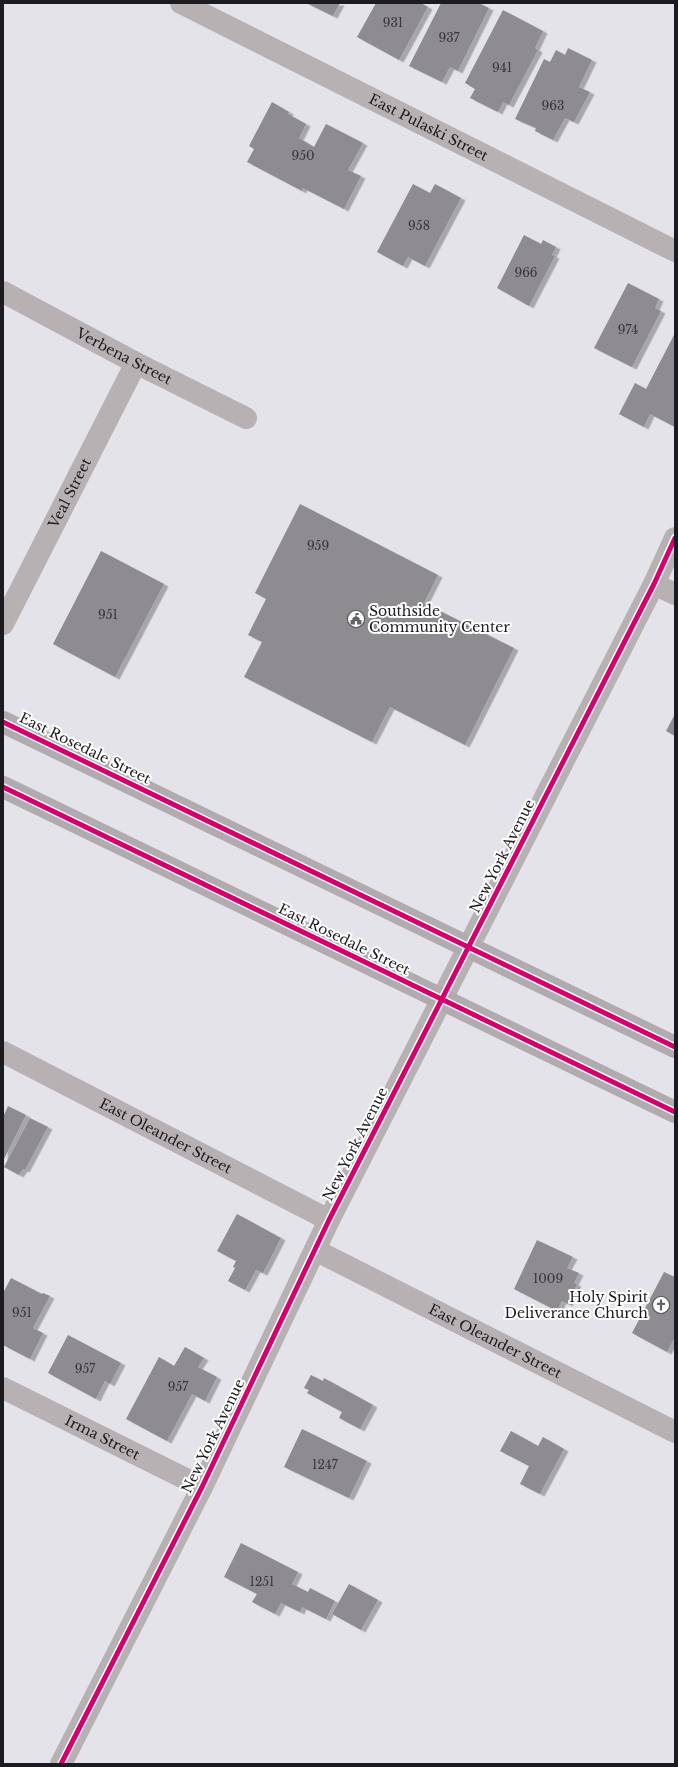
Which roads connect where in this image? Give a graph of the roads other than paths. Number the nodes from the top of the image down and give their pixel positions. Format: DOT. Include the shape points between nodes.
graph roads {
  1 [pos="182,3"];
  2 [pos="675,251"];
  3 [pos="3,292"];
  4 [pos="136,363"];
  5 [pos="246,418"];
  6 [pos="675,538"];
  7 [pos="654,584"];
  8 [pos="675,594"];
  9 [pos="3,624"];
  10 [pos="3,722"];
  11 [pos="3,787"];
  12 [pos="470,946"];
  13 [pos="443,999"];
  14 [pos="675,1047"];
  15 [pos="3,1052"];
  16 [pos="675,1112"];
  17 [pos="329,1220"];
  18 [pos="315,1250"];
  19 [pos="3,1388"];
  20 [pos="675,1432"];
  21 [pos="202,1487"];
  22 [pos="61,1764"];
  1 -- 2 [label="street, East Pulaski Street"];
  3 -- 4 [label="street, Verbena Street"];
  4 -- 5 [label="street, Verbena Street"];
  4 -- 9 [label="street, Veal Street"];
  6 -- 7 [label="street, New York Avenue"];
  7 -- 8 [label="street"];
  7 -- 12 [label="street, New York Avenue"];
  10 -- 12 [label="main road, East Rosedale Street"];
  11 -- 13 [label="main road, East Rosedale Street"];
  12 -- 13 [label="street, New York Avenue"];
  12 -- 14 [label="main road, East Rosedale Street"];
  13 -- 16 [label="main road, East Rosedale Street"];
  13 -- 17 [label="street, New York Avenue"];
  15 -- 17 [label="street, East Oleander Street"];
  17 -- 18 [label="street, New York Avenue"];
  18 -- 20 [label="street, East Oleander Street"];
  18 -- 21 [label="street, New York Avenue"];
  19 -- 21 [label="street, Irma Street"];
  21 -- 22 [label="street, New York Avenue"];
}
